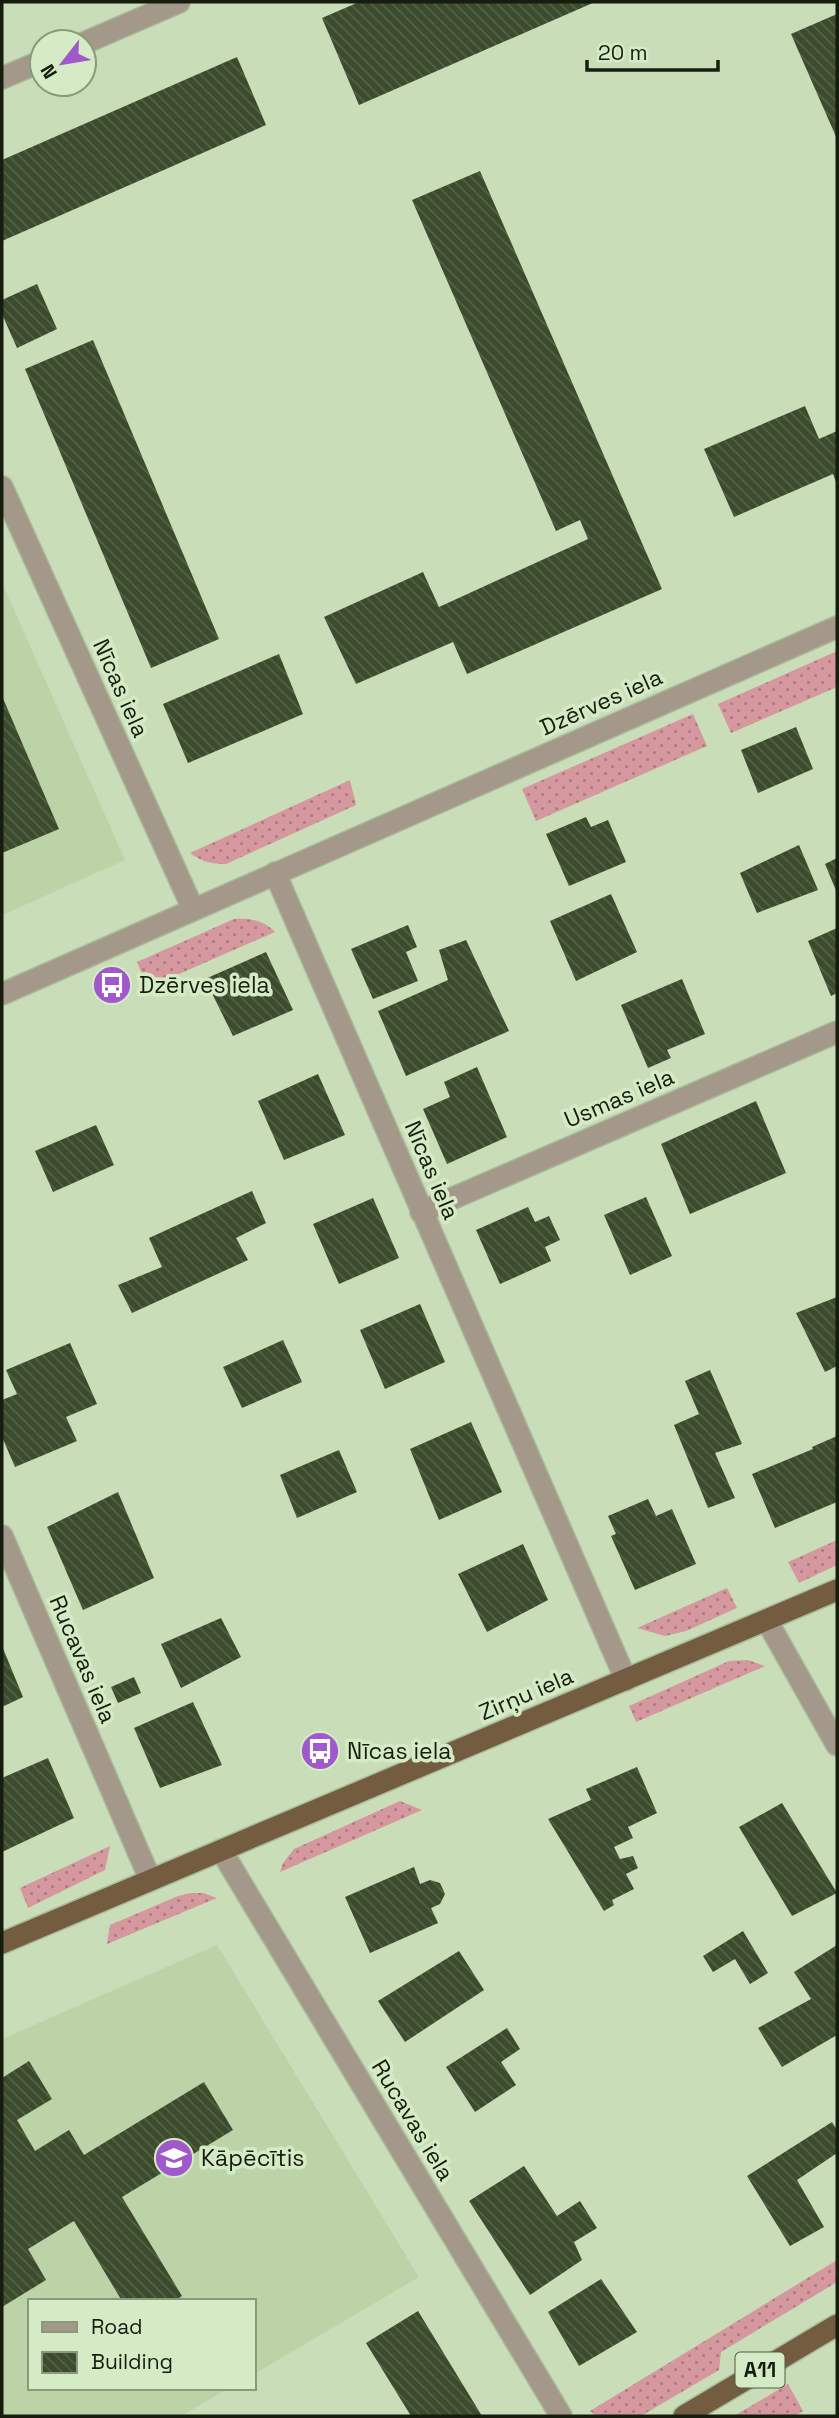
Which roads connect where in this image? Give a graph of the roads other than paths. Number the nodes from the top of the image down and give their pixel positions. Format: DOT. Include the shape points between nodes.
graph roads {
  1 [pos="179,2"];
  2 [pos="98,37"];
  3 [pos="28,67"];
  4 [pos="2,78"];
  5 [pos="2,487"];
  6 [pos="7,513"];
  7 [pos="837,628"];
  8 [pos="275,873"];
  9 [pos="192,909"];
  10 [pos="2,994"];
  11 [pos="837,1032"];
  12 [pos="421,1212"];
  13 [pos="2,1536"];
  14 [pos="837,1590"];
  15 [pos="767,1621"];
  16 [pos="626,1680"];
  17 [pos="837,1745"];
  18 [pos="221,1850"];
  19 [pos="150,1879"];
  20 [pos="2,1943"];
  21 [pos="837,2325"];
  22 [pos="561,2416"];
  23 [pos="684,2416"];
  1 -- 2 [label="street"];
  3 -- 4 [label="street"];
  5 -- 6 [label="street, Nīcas iela"];
  6 -- 9 [label="street, Nīcas iela"];
  7 -- 8 [label="street, Dzērves iela"];
  8 -- 9 [label="street, Dzērves iela"];
  8 -- 12 [label="street, Nīcas iela"];
  9 -- 10 [label="street, Dzērves iela"];
  11 -- 12 [label="street, Usmas iela"];
  12 -- 16 [label="street, Nīcas iela"];
  13 -- 19 [label="street, Rucavas iela"];
  14 -- 15 [label="highway, Zirņu iela"];
  15 -- 16 [label="highway, Zirņu iela"];
  15 -- 17 [label="street"];
  16 -- 18 [label="highway, Zirņu iela"];
  18 -- 19 [label="highway, Zirņu iela"];
  18 -- 22 [label="street, Rucavas iela"];
  19 -- 20 [label="highway, Zirņu iela"];
  21 -- 23 [label="highway, A11"];
}
